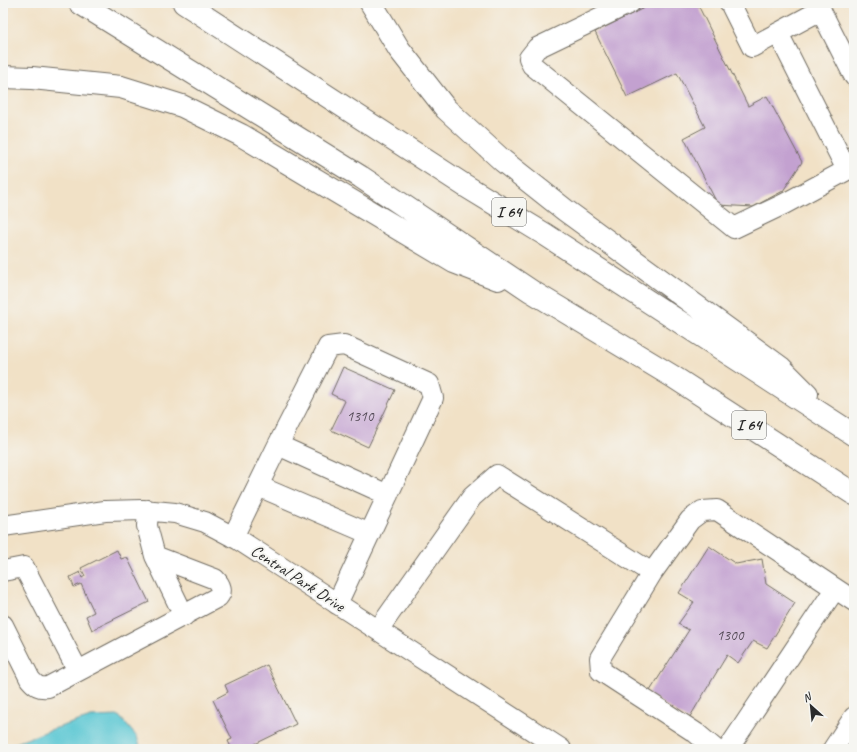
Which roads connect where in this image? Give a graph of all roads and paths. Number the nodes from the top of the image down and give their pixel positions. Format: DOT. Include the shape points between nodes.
graph roads {
  1 [pos="80,3"];
  2 [pos="184,3"];
  3 [pos="371,3"];
  4 [pos="630,3"];
  5 [pos="730,3"];
  6 [pos="819,6"];
  7 [pos="599,9"];
  8 [pos="778,33"];
  9 [pos="847,44"];
  10 [pos="854,76"];
  11 [pos="3,77"];
  12 [pos="850,168"];
  13 [pos="531,291"];
  14 [pos="833,421"];
  15 [pos="854,435"];
  16 [pos="278,445"];
  17 [pos="258,486"];
  18 [pos="854,494"];
  19 [pos="388,495"];
  20 [pos="148,510"];
  21 [pos="3,526"];
  22 [pos="370,534"];
  23 [pos="233,537"];
  24 [pos="155,556"];
  25 [pos="3,571"];
  26 [pos="652,573"];
  27 [pos="835,589"];
  28 [pos="854,601"];
  29 [pos="337,604"];
  30 [pos="184,616"];
  31 [pos="3,625"];
  32 [pos="378,630"];
  33 [pos="78,671"];
  34 [pos="854,717"];
  35 [pos="561,749"];
  36 [pos="715,749"];
  37 [pos="728,749"];
  38 [pos="833,749"];
  1 -- 13 [label="highway, I 64" via="361,177"];
  2 -- 14 [label="highway, I 64"];
  3 -- 14 [label="highway" via="399,49 446,109 503,161 565,210 781,368"];
  4 -- 7 [label="street"];
  5 -- 8 [label="street" via="752,47"];
  6 -- 8 [label="street"];
  6 -- 9 [label="street"];
  7 -- 12 [label="street" via="537,48 529,58 532,65 734,228"];
  8 -- 12 [label="street"];
  9 -- 10 [label="street"];
  11 -- 13 [label="highway" via="121,87 182,106 240,135 454,262"];
  13 -- 18 [label="highway, I 64" via="672,376"];
  14 -- 15 [label="highway, I 64"];
  16 -- 17 [label="street"];
  16 -- 19 [label="street"];
  16 -- 19 [label="street" via="328,347 344,345 429,384 433,398"];
  17 -- 22 [label="street"];
  17 -- 23 [label="street"];
  19 -- 22 [label="street"];
  20 -- 21 [label="street, Central Park Drive" via="105,511"];
  20 -- 23 [label="street, Central Park Drive" via="175,513 205,522"];
  20 -- 24 [label="street" via="147,526"];
  22 -- 29 [label="street"];
  23 -- 29 [label="street, Central Park Drive"];
  24 -- 30 [label="street"];
  24 -- 30 [label="street" via="220,583 221,591 218,598"];
  25 -- 33 [label="street" via="24,568"];
  26 -- 27 [label="street" via="690,520 702,510 717,510"];
  26 -- 32 [label="street" via="497,475 472,497"];
  26 -- 36 [label="street" via="600,658 601,671 696,733"];
  27 -- 28 [label="street"];
  27 -- 37 [label="street"];
  29 -- 32 [label="street, Central Park Drive"];
  30 -- 33 [label="street"];
  31 -- 33 [label="street" via="30,679 36,685 48,687"];
  32 -- 35 [label="street, Central Park Drive"];
  34 -- 38 [label="street"];
}
